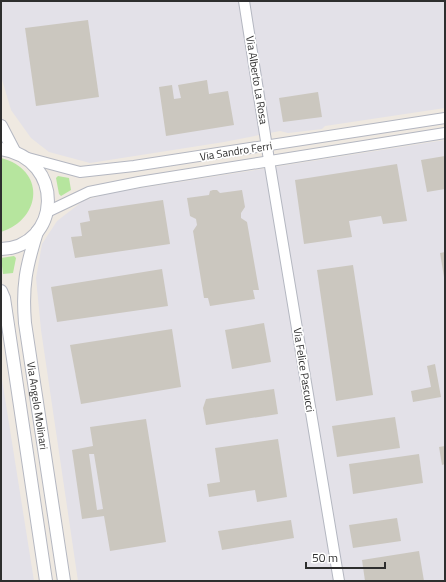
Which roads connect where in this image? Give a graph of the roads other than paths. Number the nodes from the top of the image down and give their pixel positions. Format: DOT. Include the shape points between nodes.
graph roads {
  1 [pos="244,1"];
  2 [pos="445,118"];
  3 [pos="1,126"];
  4 [pos="445,132"];
  5 [pos="268,146"];
  6 [pos="1,149"];
  7 [pos="14,151"];
  8 [pos="28,158"];
  9 [pos="269,160"];
  10 [pos="47,212"];
  11 [pos="37,232"];
  12 [pos="1,249"];
  13 [pos="1,291"];
  14 [pos="46,581"];
  15 [pos="64,581"];
  16 [pos="339,581"];
  1 -- 5 [label="street, Via Alberto La Rosa"];
  2 -- 5 [label="street, Via Sandro Ferri"];
  3 -- 7 [label="street"];
  4 -- 9 [label="street, Via Sandro Ferri"];
  5 -- 8 [label="street, Via Sandro Ferri" via="80,172"];
  5 -- 9 [label="street, Via Alberto La Rosa"];
  6 -- 7 [label="street"];
  7 -- 8 [label="street"];
  8 -- 10 [label="street" via="46,182"];
  9 -- 10 [label="street, Via Sandro Ferri" via="89,192"];
  9 -- 16 [label="street, Via Felice Pascucci"];
  10 -- 11 [label="street, Via Angelo Molinari"];
  11 -- 12 [label="street" via="24,243"];
  11 -- 15 [label="street, Via Angelo Molinari" via="26,265 23,295 28,345"];
  13 -- 14 [label="street, Via Angelo Molinari"];
}
